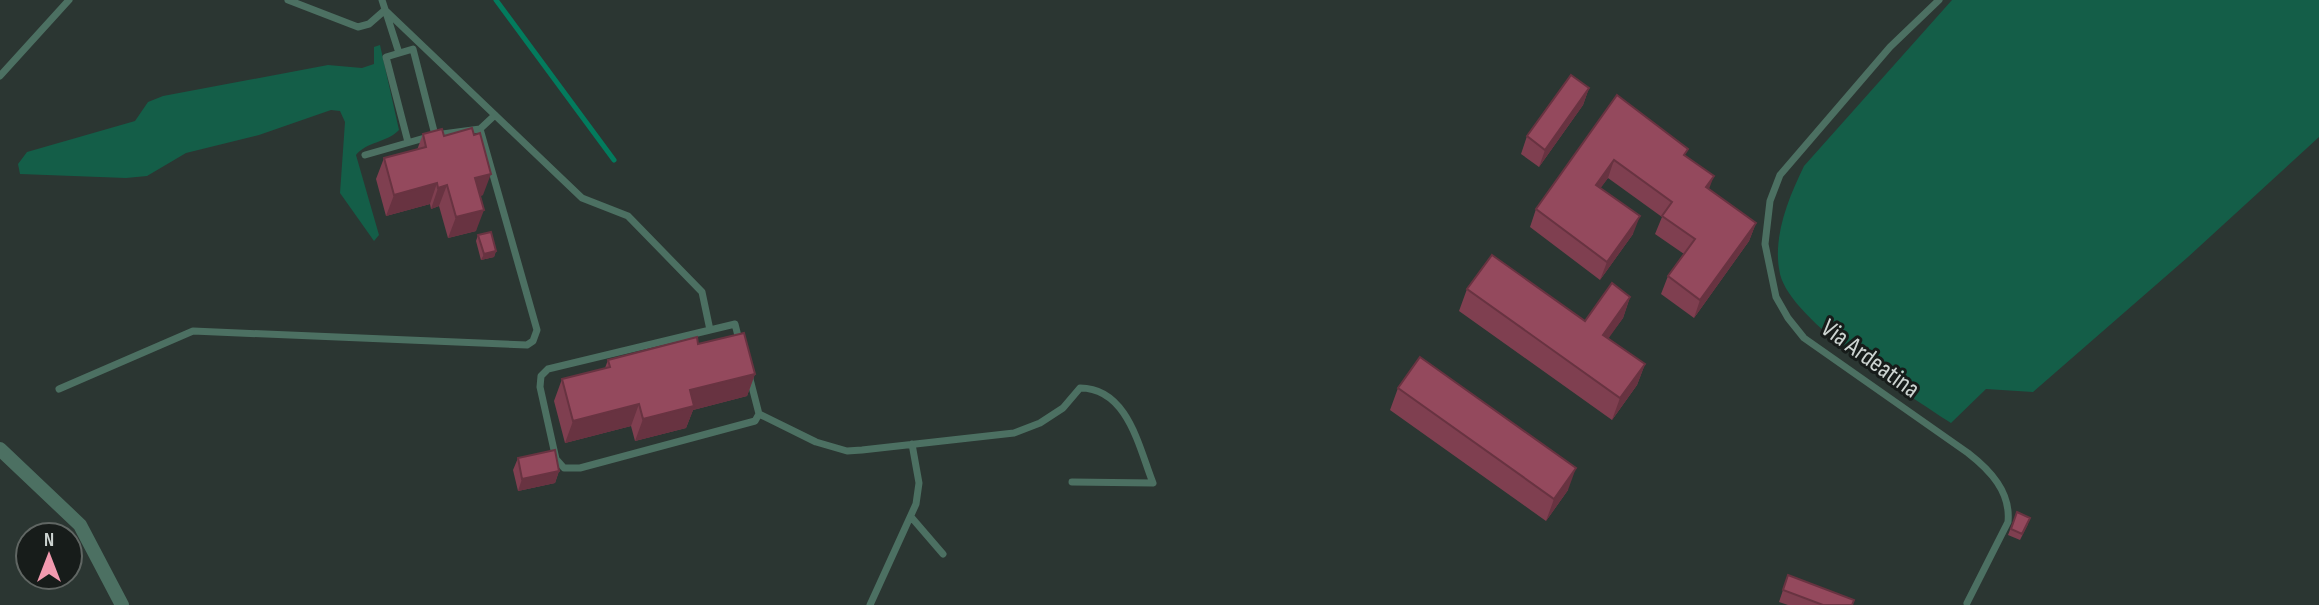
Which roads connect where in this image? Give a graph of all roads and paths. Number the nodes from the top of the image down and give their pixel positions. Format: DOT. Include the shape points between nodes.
graph roads {
  1 [pos="69,0"];
  2 [pos="288,0"];
  3 [pos="382,0"];
  4 [pos="1939,0"];
  5 [pos="385,10"];
  6 [pos="399,53"];
  7 [pos="0,76"];
  8 [pos="495,115"];
  9 [pos="480,129"];
  10 [pos="435,135"];
  11 [pos="408,142"];
  12 [pos="365,155"];
  13 [pos="710,330"];
  14 [pos="742,349"];
  15 [pos="745,362"];
  16 [pos="59,389"];
  17 [pos="759,414"];
  18 [pos="912,443"];
  19 [pos="0,449"];
  20 [pos="1072,482"];
  21 [pos="912,518"];
  22 [pos="943,554"];
  23 [pos="1967,603"];
  24 [pos="122,605"];
  25 [pos="870,605"];
  1 -- 7 [label="lane"];
  2 -- 5 [label="lane" via="358,27"];
  3 -- 5 [label="lane"];
  4 -- 23 [label="lane, Via Ardeatina" via="1890,47 1780,175 1770,201 1765,244 1776,297 1804,338 1968,453 2001,488 2008,522"];
  5 -- 6 [label="lane"];
  5 -- 8 [label="lane"];
  6 -- 10 [label="lane" via="413,50"];
  6 -- 11 [label="lane" via="386,57"];
  8 -- 9 [label="lane"];
  8 -- 13 [label="lane" via="582,198 628,216 702,292"];
  9 -- 10 [label="lane"];
  9 -- 16 [label="lane" via="537,330 527,345 193,331"];
  10 -- 11 [label="lane"];
  11 -- 12 [label="lane"];
  13 -- 14 [label="lane" via="735,324"];
  13 -- 17 [label="lane" via="548,369 541,376 540,387 556,458 564,468 580,468 755,421"];
  15 -- 17 [label="lane"];
  17 -- 18 [label="lane" via="816,442 847,451"];
  18 -- 20 [label="lane" via="1014,433 1063,408 1080,388 1091,388 1112,398 1124,413 1153,483"];
  18 -- 21 [label="lane" via="919,483"];
  19 -- 24 [label="street" via="80,525"];
  21 -- 22 [label="lane"];
  21 -- 25 [label="lane"];
}
